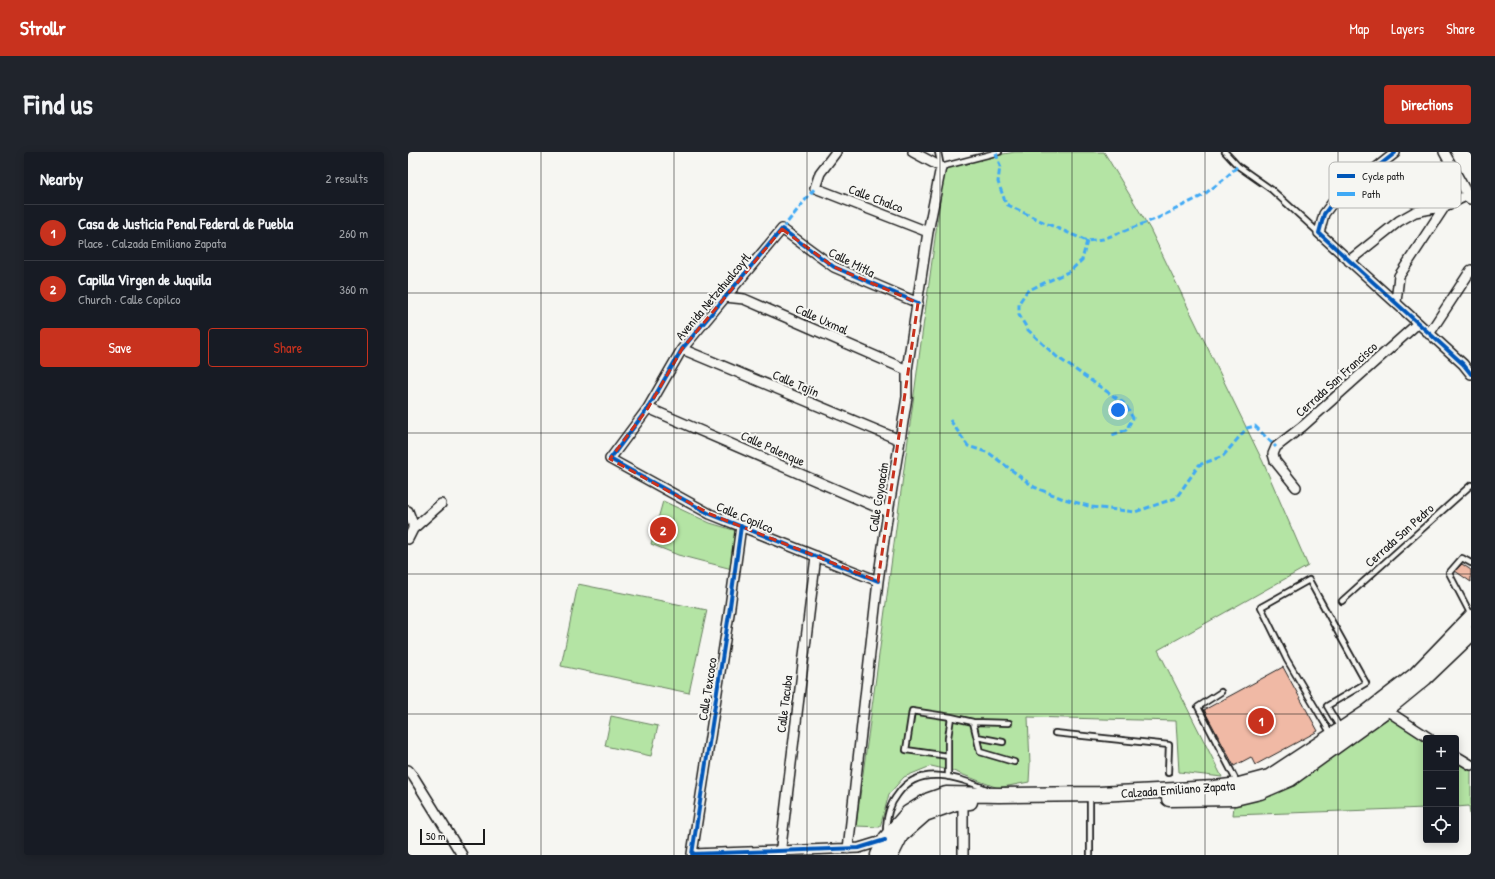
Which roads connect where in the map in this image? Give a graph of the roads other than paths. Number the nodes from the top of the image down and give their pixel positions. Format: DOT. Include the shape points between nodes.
graph roads {
  1 [pos="836,152"];
  2 [pos="913,152"];
  3 [pos="938,152"];
  4 [pos="999,152"];
  5 [pos="1225,152"];
  6 [pos="1444,152"];
  7 [pos="1395,153"];
  8 [pos="1383,162"];
  9 [pos="1450,162"];
  10 [pos="941,167"];
  11 [pos="1461,182"];
  12 [pos="1469,198"];
  13 [pos="1329,206"];
  14 [pos="1435,208"];
  15 [pos="1444,208"];
  16 [pos="782,228"];
  17 [pos="928,232"];
  18 [pos="1319,233"];
  19 [pos="1349,261"];
  20 [pos="1471,270"];
  21 [pos="725,296"];
  22 [pos="1396,302"];
  23 [pos="918,303"];
  24 [pos="1418,324"];
  25 [pos="1429,334"];
  26 [pos="682,349"];
  27 [pos="907,370"];
  28 [pos="1471,374"];
  29 [pos="648,408"];
  30 [pos="900,440"];
  31 [pos="610,459"];
  32 [pos="1471,485"];
  33 [pos="1296,487"];
  34 [pos="441,504"];
  35 [pos="408,512"];
  36 [pos="888,512"];
  37 [pos="740,526"];
  38 [pos="413,529"];
  39 [pos="408,539"];
  40 [pos="816,556"];
  41 [pos="1471,563"];
  42 [pos="878,581"];
  43 [pos="1342,601"];
  44 [pos="1471,616"];
  45 [pos="1471,634"];
  46 [pos="1222,692"];
  47 [pos="1386,710"];
  48 [pos="951,717"];
  49 [pos="974,722"];
  50 [pos="1009,723"];
  51 [pos="1336,732"];
  52 [pos="1055,733"];
  53 [pos="1424,735"];
  54 [pos="976,737"];
  55 [pos="1003,742"];
  56 [pos="948,756"];
  57 [pos="1459,758"];
  58 [pos="1014,762"];
  59 [pos="1471,765"];
  60 [pos="408,770"];
  61 [pos="1168,773"];
  62 [pos="948,777"];
  63 [pos="1239,785"];
  64 [pos="963,792"];
  65 [pos="1090,800"];
  66 [pos="886,839"];
  67 [pos="859,848"];
  68 [pos="848,849"];
  69 [pos="779,853"];
  70 [pos="692,854"];
  71 [pos="462,855"];
  72 [pos="866,855"];
  73 [pos="878,855"];
  74 [pos="891,855"];
  75 [pos="963,855"];
  76 [pos="1090,855"];
  1 -- 17 [label="street, Calle Chalco" via="820,174 815,188"];
  2 -- 10 [label="street"];
  3 -- 10 [label="lane, Calle Coyoacán"];
  4 -- 10 [label="lane"];
  5 -- 18 [label="lane" via="1238,166 1272,190"];
  6 -- 9 [label="street"];
  7 -- 8 [label="street"];
  10 -- 17 [label="street, Calle Coyoacán"];
  11 -- 12 [label="street"];
  13 -- 18 [label="street" via="1324,214"];
  14 -- 19 [label="street" via="1415,212 1399,221"];
  15 -- 22 [label="street" via="1399,276"];
  16 -- 21 [label="street, Avenida Netzahualcoytl"];
  16 -- 23 [label="street, Calle Mitla" via="834,267"];
  17 -- 23 [label="street, Calle Coyoacán"];
  18 -- 19 [label="street"];
  19 -- 22 [label="street"];
  20 -- 25 [label="street"];
  21 -- 26 [label="street, Avenida Netzahualcoytl"];
  21 -- 27 [label="street, Calle Uxmal" via="744,299"];
  22 -- 24 [label="street"];
  23 -- 27 [label="street, Calle Coyoacán"];
  24 -- 25 [label="street"];
  24 -- 33 [label="street, Cerrada San Francisco" via="1276,447 1273,454 1275,461"];
  25 -- 28 [label="street"];
  26 -- 29 [label="street, Avenida Netzahualcoytl"];
  26 -- 30 [label="street, Calle Tajín"];
  27 -- 30 [label="street, Calle Coyoacán" via="907,397"];
  29 -- 31 [label="street, Avenida Netzahualcoytl"];
  29 -- 36 [label="street, Calle Palenque"];
  30 -- 36 [label="street, Calle Coyoacán"];
  31 -- 37 [label="street, Calle Copilco" via="710,514"];
  32 -- 43 [label="lane, Cerrada San Pedro"];
  34 -- 38 [label="street"];
  35 -- 38 [label="street"];
  36 -- 42 [label="street, Calle Coyoacán"];
  37 -- 40 [label="street, Calle Copilco"];
  37 -- 70 [label="street, Calle Texcoco"];
  38 -- 39 [label="street"];
  40 -- 42 [label="street, Calle Copilco"];
  40 -- 69 [label="street, Calle Tacuba"];
  41 -- 44 [label="lane" via="1462,558 1449,573"];
  42 -- 68 [label="street, Calle Coyoacán"];
  44 -- 51 [label="main road, Calzada Emiliano Zapata" via="1415,675 1366,713"];
  45 -- 47 [label="main road, Calzada Emiliano Zapata" via="1425,678"];
  46 -- 63 [label="lane" via="1198,707"];
  47 -- 53 [label="street"];
  47 -- 65 [label="main road, Calzada Emiliano Zapata" via="1290,779 1260,792 1235,798"];
  48 -- 49 [label="lane"];
  48 -- 56 [label="lane"];
  48 -- 56 [label="lane" via="912,711 906,750"];
  49 -- 50 [label="lane"];
  49 -- 54 [label="lane"];
  51 -- 51 [label="lane" via="1327,706 1366,683 1309,580 1261,607 1287,660"];
  51 -- 63 [label="main road, Calzada Emiliano Zapata" via="1269,777"];
  52 -- 61 [label="lane" via="1169,746"];
  54 -- 55 [label="lane"];
  54 -- 58 [label="lane" via="980,752"];
  56 -- 62 [label="lane"];
  57 -- 59 [label="street"];
  60 -- 71 [label="street"];
  62 -- 64 [label="lane"];
  62 -- 66 [label="lane" via="924,776 912,780 903,787 889,808"];
  63 -- 64 [label="main road, Calzada Emiliano Zapata" via="1106,793 1000,795"];
  64 -- 65 [label="main road, Calzada Emiliano Zapata"];
  64 -- 66 [label="main road, Calzada Emiliano Zapata" via="929,800 908,813"];
  64 -- 74 [label="main road, Calzada Emiliano Zapata" via="956,802 925,814 901,835"];
  64 -- 75 [label="street"];
  65 -- 76 [label="lane"];
  66 -- 67 [label="street"];
  66 -- 73 [label="main road, Calzada Emiliano Zapata"];
  67 -- 68 [label="street"];
  67 -- 72 [label="street"];
  68 -- 69 [label="street"];
  69 -- 70 [label="street"];
}
